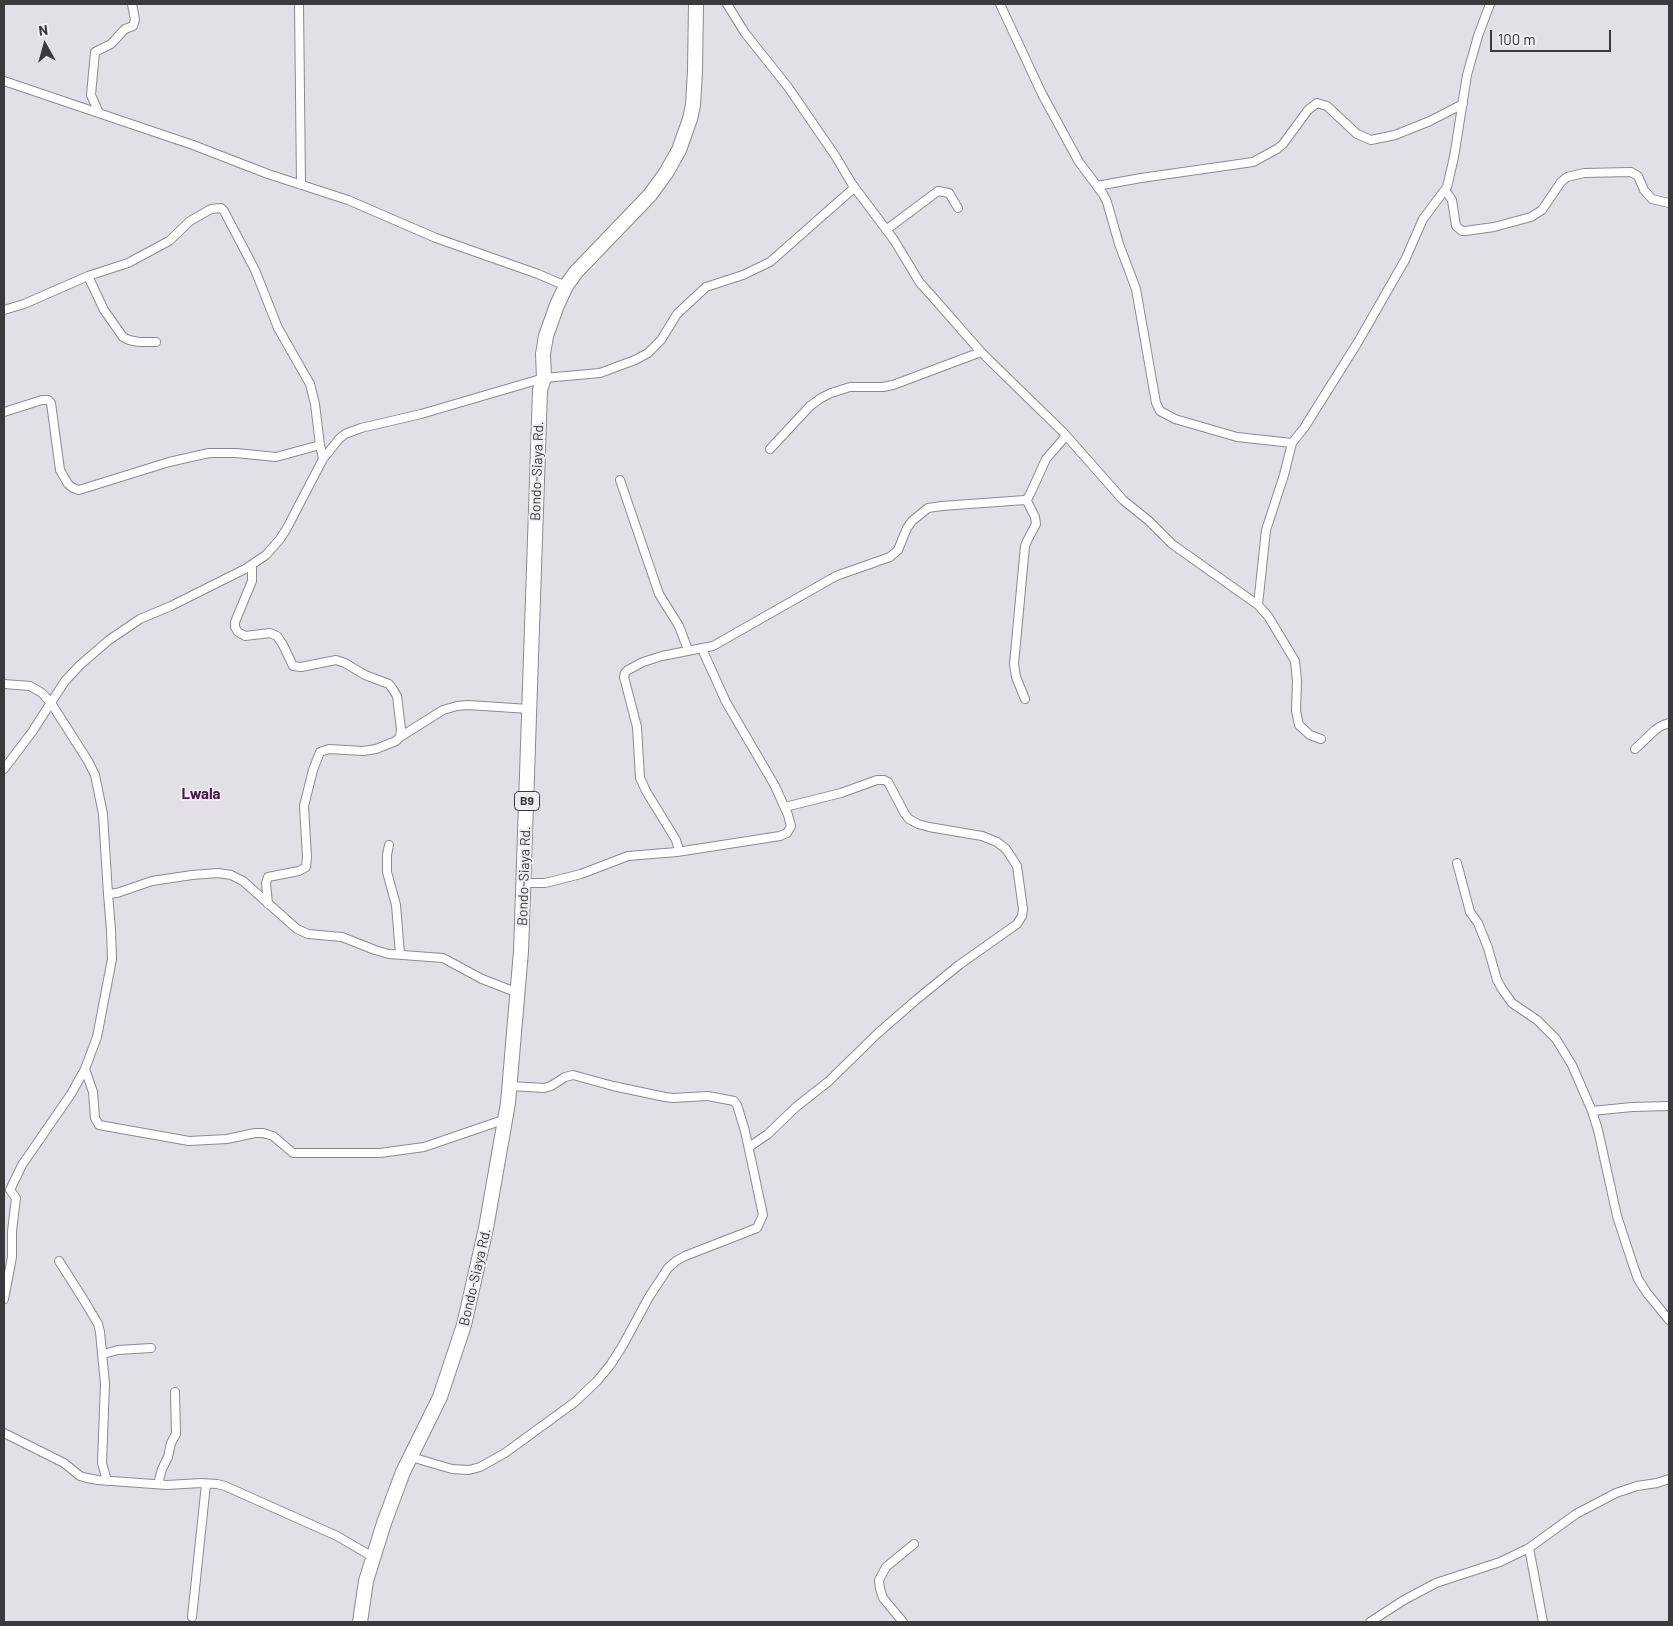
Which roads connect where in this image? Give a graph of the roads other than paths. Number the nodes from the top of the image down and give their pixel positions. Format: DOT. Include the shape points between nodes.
graph roads {
  1 [pos="132,4"];
  2 [pos="299,4"];
  3 [pos="696,4"];
  4 [pos="727,4"];
  5 [pos="1000,4"];
  6 [pos="1490,4"];
  7 [pos="4,81"];
  8 [pos="1463,104"];
  9 [pos="99,113"];
  10 [pos="302,185"];
  11 [pos="1097,186"];
  12 [pos="854,188"];
  13 [pos="1445,190"];
  14 [pos="1669,203"];
  15 [pos="958,208"];
  16 [pos="886,230"];
  17 [pos="88,276"];
  18 [pos="566,286"];
  19 [pos="4,310"];
  20 [pos="156,342"];
  21 [pos="981,352"];
  22 [pos="544,378"];
  23 [pos="4,412"];
  24 [pos="1066,436"];
  25 [pos="1292,443"];
  26 [pos="320,445"];
  27 [pos="770,449"];
  28 [pos="323,459"];
  29 [pos="620,480"];
  30 [pos="1026,499"];
  31 [pos="252,565"];
  32 [pos="1258,605"];
  33 [pos="702,649"];
  34 [pos="688,650"];
  35 [pos="4,684"];
  36 [pos="1025,699"];
  37 [pos="51,703"];
  38 [pos="529,709"];
  39 [pos="1669,723"];
  40 [pos="400,738"];
  41 [pos="1320,739"];
  42 [pos="1635,749"];
  43 [pos="4,769"];
  44 [pos="785,807"];
  45 [pos="389,845"];
  46 [pos="677,852"];
  47 [pos="1457,863"];
  48 [pos="524,883"];
  49 [pos="108,894"];
  50 [pos="268,904"];
  51 [pos="400,954"];
  52 [pos="518,993"];
  53 [pos="85,1069"];
  54 [pos="510,1086"];
  55 [pos="1669,1106"];
  56 [pos="1592,1111"];
  57 [pos="506,1119"];
  58 [pos="749,1147"];
  59 [pos="59,1261"];
  60 [pos="4,1299"];
  61 [pos="1669,1320"];
  62 [pos="151,1348"];
  63 [pos="103,1354"];
  64 [pos="175,1392"];
  65 [pos="4,1433"];
  66 [pos="411,1457"];
  67 [pos="1669,1479"];
  68 [pos="107,1481"];
  69 [pos="158,1484"];
  70 [pos="206,1484"];
  71 [pos="914,1544"];
  72 [pos="1529,1548"];
  73 [pos="373,1557"];
  74 [pos="192,1617"];
  75 [pos="360,1622"];
  76 [pos="903,1622"];
  77 [pos="1370,1622"];
  78 [pos="1544,1622"];
  1 -- 9 [label="street" via="133,26 95,52 92,95"];
  2 -- 10 [label="street"];
  3 -- 18 [label="highway, Bondo-Siaya Rd. / B9" via="693,105 679,150 650,195"];
  4 -- 12 [label="street" via="745,33 788,86"];
  5 -- 11 [label="street" via="1042,94 1079,162"];
  6 -- 8 [label="street" via="1470,62"];
  7 -- 9 [label="street"];
  8 -- 11 [label="street" via="1403,132 1371,140 1357,134 1326,106 1317,103 1283,144 1253,162"];
  8 -- 13 [label="street" via="1452,170"];
  9 -- 10 [label="street"];
  10 -- 18 [label="street"];
  11 -- 25 [label="street" via="1107,202 1136,288 1160,411 1175,419 1237,437"];
  12 -- 16 [label="street"];
  12 -- 22 [label="street" via="770,262 706,288 677,314 661,340 648,353 600,373"];
  13 -- 14 [label="street" via="1452,200 1456,226 1462,231 1494,227 1530,217 1546,206 1567,177 1584,173 1632,172 1638,176 1652,200"];
  13 -- 25 [label="street" via="1423,219 1402,267 1358,342"];
  15 -- 16 [label="street" via="949,193 938,190"];
  16 -- 21 [label="street" via="920,283"];
  17 -- 19 [label="street"];
  17 -- 20 [label="street" via="104,310 123,337 139,342"];
  17 -- 26 [label="street" via="138,258 169,241 190,221 211,209 224,210 278,328 310,384 316,404"];
  18 -- 22 [label="highway, Bondo-Siaya Rd. / B9" via="546,336"];
  21 -- 24 [label="street"];
  21 -- 27 [label="street" via="893,385 850,387 831,393 810,406"];
  22 -- 28 [label="street" via="351,431 339,439"];
  22 -- 38 [label="highway, Bondo-Siaya Rd. / B9" via="540,390"];
  23 -- 26 [label="street" via="42,400 51,403 60,470 68,484 79,490 209,453 276,457"];
  24 -- 30 [label="street" via="1046,459"];
  24 -- 32 [label="street" via="1113,490 1172,544"];
  25 -- 32 [label="street" via="1266,530"];
  26 -- 28 [label="street"];
  28 -- 31 [label="street" via="280,540"];
  29 -- 34 [label="street" via="659,594 679,626"];
  30 -- 33 [label="street" via="928,508 912,521 895,554 836,576 721,642"];
  30 -- 36 [label="street" via="1036,524 1025,546 1014,664"];
  31 -- 37 [label="street" via="140,619 109,640 74,671"];
  31 -- 40 [label="street" via="252,582 235,622 238,632 245,636 265,633 277,636 293,666 336,660 388,684 396,696"];
  32 -- 41 [label="street" via="1294,661 1296,711 1300,725"];
  33 -- 34 [label="street"];
  33 -- 44 [label="street" via="721,693"];
  34 -- 46 [label="street" via="643,662 628,670 624,677 637,727 642,783 676,840"];
  35 -- 37 [label="street" via="34,687"];
  37 -- 43 [label="street"];
  37 -- 49 [label="street" via="95,775 103,814"];
  38 -- 40 [label="street" via="457,706 444,710"];
  38 -- 48 [label="highway, Bondo-Siaya Rd. / B9"];
  39 -- 42 [label="street" via="1655,730"];
  40 -- 50 [label="street" via="376,749 329,749 320,752 304,806 306,867 268,877"];
  44 -- 46 [label="street" via="791,826 787,833"];
  44 -- 58 [label="street" via="884,780 905,814 918,824 982,836 1006,849 1018,866 1023,909 1017,924 941,978 829,1081"];
  45 -- 51 [label="street" via="387,872 396,905"];
  46 -- 48 [label="street" via="628,856 581,874 545,883"];
  47 -- 56 [label="street" via="1470,912 1488,948 1497,980 1512,1002 1556,1039 1572,1065"];
  48 -- 52 [label="highway, Bondo-Siaya Rd. / B9"];
  49 -- 50 [label="street" via="157,880 218,873 242,881"];
  49 -- 53 [label="street" via="112,959 100,1024"];
  50 -- 51 [label="street" via="297,929 308,934 342,937 382,952"];
  51 -- 52 [label="street" via="443,958 482,979"];
  52 -- 54 [label="highway, Bondo-Siaya Rd. / B9"];
  53 -- 57 [label="street" via="99,1125 189,1141 227,1140 263,1133 273,1136 293,1153 380,1153 424,1147"];
  53 -- 60 [label="street" via="22,1165 10,1190 16,1198 12,1257"];
  54 -- 57 [label="highway, Bondo-Siaya Rd. / B9"];
  54 -- 58 [label="street" via="544,1088 573,1075 665,1097 728,1099 737,1105"];
  55 -- 56 [label="street"];
  56 -- 61 [label="street" via="1617,1216 1635,1270 1647,1293"];
  57 -- 66 [label="highway, Bondo-Siaya Rd. / B9" via="462,1333 440,1397"];
  58 -- 66 [label="street" via="763,1216 760,1224 744,1234 685,1256 668,1268 614,1360 589,1390 506,1453 474,1469 452,1469"];
  59 -- 63 [label="street" via="98,1324"];
  62 -- 63 [label="street"];
  63 -- 68 [label="street" via="102,1463"];
  64 -- 69 [label="street" via="176,1434"];
  65 -- 68 [label="street" via="64,1463 80,1476"];
  66 -- 73 [label="highway, Bondo-Siaya Rd. / B9"];
  67 -- 72 [label="street" via="1616,1493 1576,1514"];
  68 -- 69 [label="street"];
  69 -- 70 [label="street"];
  70 -- 73 [label="street" via="225,1486 337,1536"];
  70 -- 74 [label="street"];
  71 -- 76 [label="street" via="886,1567 879,1580 884,1598"];
  72 -- 77 [label="street" via="1500,1562 1436,1583"];
  72 -- 78 [label="street"];
  73 -- 75 [label="highway, Bondo-Siaya Rd. / B9"];
}
